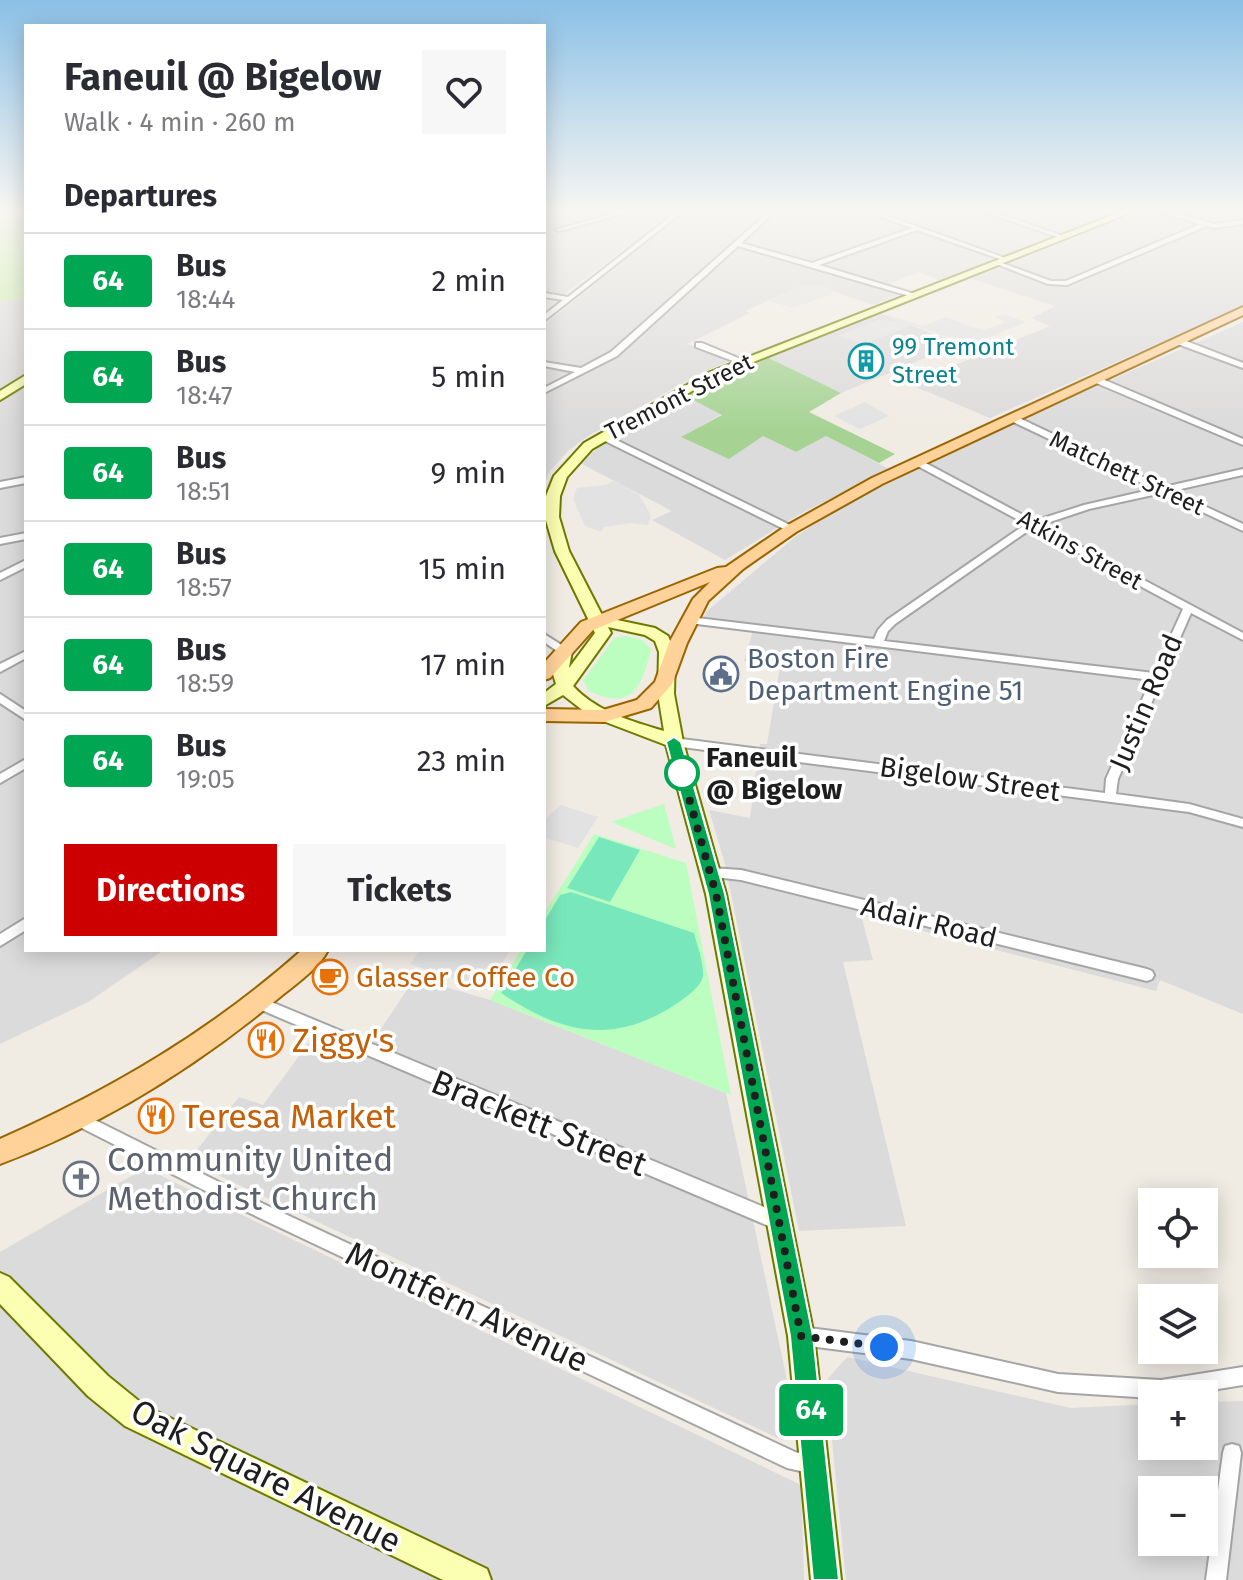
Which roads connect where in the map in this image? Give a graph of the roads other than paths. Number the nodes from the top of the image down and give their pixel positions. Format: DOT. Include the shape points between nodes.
graph roads {
  1 [pos="589,283"];
  2 [pos="692,283"];
  3 [pos="872,283"];
  4 [pos="945,283"];
  5 [pos="546,295"];
  6 [pos="913,295"];
  7 [pos="569,299"];
  8 [pos="1243,311"];
  9 [pos="546,317"];
  10 [pos="1178,341"];
  11 [pos="699,345"];
  12 [pos="744,362"];
  13 [pos="546,364"];
  14 [pos="1243,366"];
  15 [pos="584,371"];
  16 [pos="24,380"];
  17 [pos="1097,380"];
  18 [pos="546,390"];
  19 [pos="0,396"];
  20 [pos="1012,418"];
  21 [pos="602,436"];
  22 [pos="1243,442"];
  23 [pos="917,462"];
  24 [pos="1243,472"];
  25 [pos="24,480"];
  26 [pos="0,485"];
  27 [pos="1162,489"];
  28 [pos="1034,524"];
  29 [pos="1243,528"];
  30 [pos="791,529"];
  31 [pos="24,536"];
  32 [pos="0,541"];
  33 [pos="745,561"];
  34 [pos="24,564"];
  35 [pos="0,577"];
  36 [pos="654,601"];
  37 [pos="1188,609"];
  38 [pos="689,620"];
  39 [pos="599,621"];
  40 [pos="1243,637"];
  41 [pos="546,638"];
  42 [pos="878,644"];
  43 [pos="564,651"];
  44 [pos="24,655"];
  45 [pos="0,669"];
  46 [pos="668,671"];
  47 [pos="546,672"];
  48 [pos="1157,677"];
  49 [pos="563,687"];
  50 [pos="0,698"];
  51 [pos="546,700"];
  52 [pos="24,715"];
  53 [pos="546,715"];
  54 [pos="604,716"];
  55 [pos="674,742"];
  56 [pos="24,764"];
  57 [pos="0,779"];
  58 [pos="1110,798"];
  59 [pos="1243,823"];
  60 [pos="711,873"];
  61 [pos="24,924"];
  62 [pos="0,941"];
  63 [pos="315,952"];
  64 [pos="1147,975"];
  65 [pos="257,1002"];
  66 [pos="77,1118"];
  67 [pos="0,1152"];
  68 [pos="777,1221"];
  69 [pos="0,1286"];
  70 [pos="801,1336"];
  71 [pos="1243,1376"];
  72 [pos="1232,1453"];
  73 [pos="817,1466"];
  74 [pos="476,1580"];
  75 [pos="826,1580"];
  76 [pos="1216,1580"];
  1 -- 7 [label="street"];
  2 -- 15 [label="street" via="614,354"];
  3 -- 6 [label="street"];
  4 -- 6 [label="main road, Tremont Street"];
  5 -- 7 [label="street"];
  6 -- 12 [label="main road, Tremont Street"];
  7 -- 9 [label="street"];
  8 -- 10 [label="main road"];
  10 -- 14 [label="street"];
  10 -- 17 [label="main road" via="1125,361"];
  11 -- 12 [label="street"];
  12 -- 21 [label="main road, Tremont Street"];
  13 -- 15 [label="street"];
  15 -- 18 [label="street"];
  16 -- 19 [label="main road"];
  17 -- 20 [label="main road"];
  17 -- 22 [label="street"];
  20 -- 23 [label="main road"];
  20 -- 27 [label="street, Matchett Street"];
  21 -- 30 [label="street"];
  21 -- 39 [label="main road, Tremont Street" via="564,470 551,510 558,543"];
  23 -- 28 [label="street, Atkins Street"];
  23 -- 30 [label="main road"];
  24 -- 27 [label="street"];
  25 -- 26 [label="street"];
  27 -- 28 [label="street"];
  27 -- 29 [label="street, Matchett Street"];
  28 -- 37 [label="street, Atkins Street"];
  28 -- 42 [label="street" via="891,622"];
  30 -- 33 [label="main road"];
  31 -- 32 [label="street"];
  33 -- 36 [label="main road"];
  33 -- 38 [label="main road" via="701,599"];
  34 -- 35 [label="street"];
  36 -- 38 [label="main road" via="679,604"];
  36 -- 39 [label="main road"];
  37 -- 40 [label="street, Atkins Street"];
  37 -- 48 [label="street, Justin Road"];
  38 -- 42 [label="street"];
  38 -- 46 [label="main road"];
  39 -- 43 [label="main road" via="583,629"];
  39 -- 46 [label="main road" via="660,637"];
  39 -- 49 [label="main road" via="601,637"];
  41 -- 43 [label="street"];
  42 -- 48 [label="street"];
  43 -- 47 [label="main road"];
  43 -- 49 [label="main road" via="559,667"];
  44 -- 45 [label="street"];
  46 -- 54 [label="main road" via="660,689 644,704"];
  46 -- 55 [label="main road"];
  48 -- 58 [label="street, Justin Road" via="1112,779"];
  49 -- 51 [label="main road"];
  49 -- 54 [label="main road, Bigelow Street"];
  50 -- 52 [label="street"];
  53 -- 54 [label="main road"];
  54 -- 55 [label="main road, Bigelow Street"];
  55 -- 58 [label="street, Bigelow Street"];
  55 -- 60 [label="main road"];
  56 -- 57 [label="street"];
  58 -- 59 [label="street, Bigelow Street" via="1201,811"];
  60 -- 64 [label="street, Adair Road" via="741,875"];
  60 -- 68 [label="main road"];
  61 -- 62 [label="street"];
  63 -- 65 [label="main road"];
  65 -- 66 [label="main road" via="180,1061"];
  65 -- 68 [label="street, Brackett Street"];
  66 -- 67 [label="main road"];
  66 -- 73 [label="street, Montfern Avenue" via="247,1204 794,1461"];
  68 -- 70 [label="main road"];
  69 -- 74 [label="main road, Oak Square Avenue" via="98,1386 135,1416"];
  70 -- 71 [label="street" via="911,1350 1058,1383 1161,1389"];
  70 -- 73 [label="main road"];
  72 -- 76 [label="street"];
  73 -- 75 [label="main road"];
}
